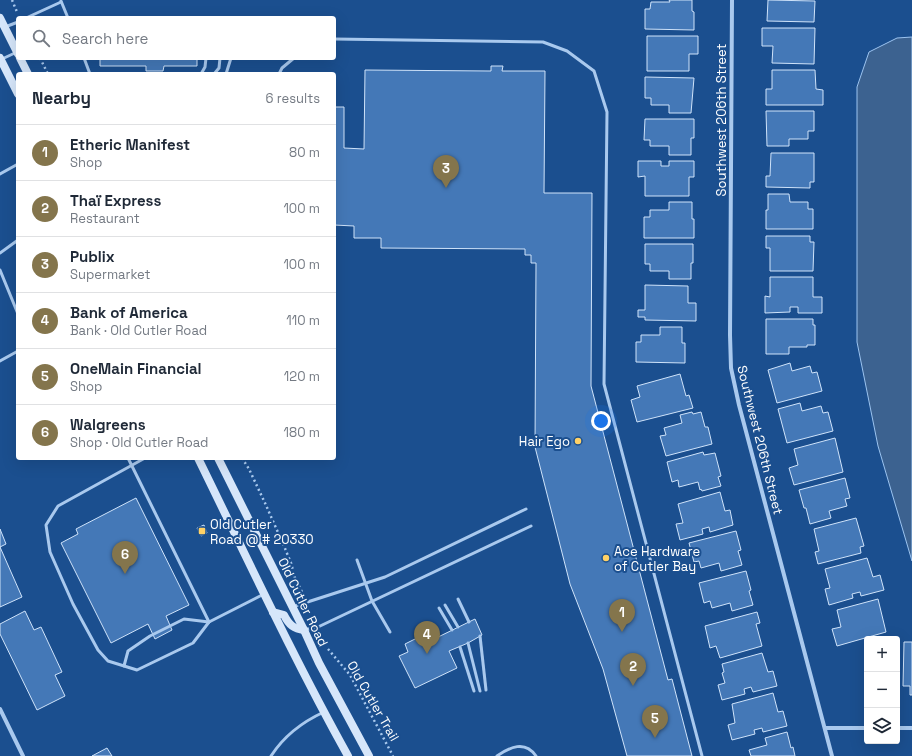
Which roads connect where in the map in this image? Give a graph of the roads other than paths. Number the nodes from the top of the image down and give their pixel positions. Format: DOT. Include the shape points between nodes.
graph roads {
  1 [pos="732,0"];
  2 [pos="61,1"];
  3 [pos="30,16"];
  4 [pos="67,16"];
  5 [pos="0,18"];
  6 [pos="16,23"];
  7 [pos="5,28"];
  8 [pos="336,39"];
  9 [pos="16,51"];
  10 [pos="16,56"];
  11 [pos="0,60"];
  12 [pos="21,60"];
  13 [pos="85,60"];
  14 [pos="206,60"];
  15 [pos="220,60"];
  16 [pos="230,60"];
  17 [pos="292,60"];
  18 [pos="27,72"];
  19 [pos="89,72"];
  20 [pos="202,72"];
  21 [pos="215,72"];
  22 [pos="227,72"];
  23 [pos="280,72"];
  24 [pos="16,90"];
  25 [pos="16,165"];
  26 [pos="0,174"];
  27 [pos="16,241"];
  28 [pos="0,253"];
  29 [pos="0,270"];
  30 [pos="16,309"];
  31 [pos="16,351"];
  32 [pos="0,361"];
  33 [pos="129,460"];
  34 [pos="141,460"];
  35 [pos="199,460"];
  36 [pos="219,460"];
  37 [pos="131,465"];
  38 [pos="526,509"];
  39 [pos="532,526"];
  40 [pos="357,560"];
  41 [pos="366,582"];
  42 [pos="265,594"];
  43 [pos="458,599"];
  44 [pos="372,601"];
  45 [pos="445,605"];
  46 [pos="292,607"];
  47 [pos="439,608"];
  48 [pos="273,612"];
  49 [pos="208,622"];
  50 [pos="469,622"];
  51 [pos="458,627"];
  52 [pos="304,630"];
  53 [pos="452,630"];
  54 [pos="390,632"];
  55 [pos="480,636"];
  56 [pos="468,643"];
  57 [pos="460,647"];
  58 [pos="124,666"];
  59 [pos="486,690"];
  60 [pos="474,691"];
  61 [pos="480,691"];
  62 [pos="0,709"];
  63 [pos="324,712"];
  64 [pos="825,728"];
  65 [pos="864,728"];
  66 [pos="900,728"];
  67 [pos="912,728"];
  68 [pos="23,756"];
  69 [pos="271,756"];
  70 [pos="348,756"];
  71 [pos="368,756"];
  72 [pos="497,756"];
  73 [pos="536,756"];
  74 [pos="702,756"];
  75 [pos="832,756"];
  1 -- 64 [label="street, Southwest 206th Street" via="731,368"];
  2 -- 3 [label="lane"];
  2 -- 4 [label="lane"];
  5 -- 7 [label="main road"];
  6 -- 7 [label="lane"];
  7 -- 9 [label="main road"];
  8 -- 74 [label="lane" via="543,42 567,51 594,71 607,112 604,384"];
  10 -- 11 [label="lane"];
  11 -- 24 [label="main road"];
  12 -- 18 [label="main road"];
  13 -- 19 [label="lane"];
  14 -- 20 [label="lane"];
  15 -- 21 [label="lane"];
  16 -- 22 [label="lane"];
  17 -- 23 [label="lane"];
  25 -- 26 [label="lane"];
  27 -- 28 [label="lane"];
  29 -- 30 [label="lane"];
  31 -- 32 [label="lane"];
  33 -- 37 [label="lane"];
  34 -- 37 [label="lane"];
  35 -- 42 [label="main road"];
  36 -- 46 [label="main road, Old Cutler Road"];
  37 -- 49 [label="lane"];
  37 -- 58 [label="lane" via="58,506 46,525 50,552 73,604 98,650 108,661"];
  38 -- 41 [label="lane" via="385,577"];
  39 -- 44 [label="lane"];
  40 -- 41 [label="lane"];
  41 -- 44 [label="lane"];
  41 -- 46 [label="lane"];
  42 -- 48 [label="main road"];
  42 -- 49 [label="lane"];
  43 -- 50 [label="lane"];
  44 -- 52 [label="lane" via="318,627"];
  44 -- 54 [label="lane"];
  45 -- 51 [label="lane"];
  46 -- 52 [label="main road, Old Cutler Road"];
  47 -- 53 [label="lane"];
  48 -- 52 [label="main road" via="284,615 296,629"];
  48 -- 63 [label="main road"];
  49 -- 58 [label="lane" via="194,643 137,670"];
  49 -- 58 [label="lane" via="184,619 150,636 128,651"];
  52 -- 71 [label="main road, Old Cutler Road"];
  55 -- 59 [label="lane"];
  56 -- 61 [label="lane"];
  57 -- 60 [label="lane"];
  62 -- 68 [label="street"];
  63 -- 69 [label="lane" via="297,727"];
  63 -- 70 [label="main road"];
  64 -- 65 [label="street"];
  64 -- 75 [label="street, Southwest 206th Street"];
  66 -- 67 [label="street"];
  72 -- 73 [label="lane" via="515,746 532,750"];
}
